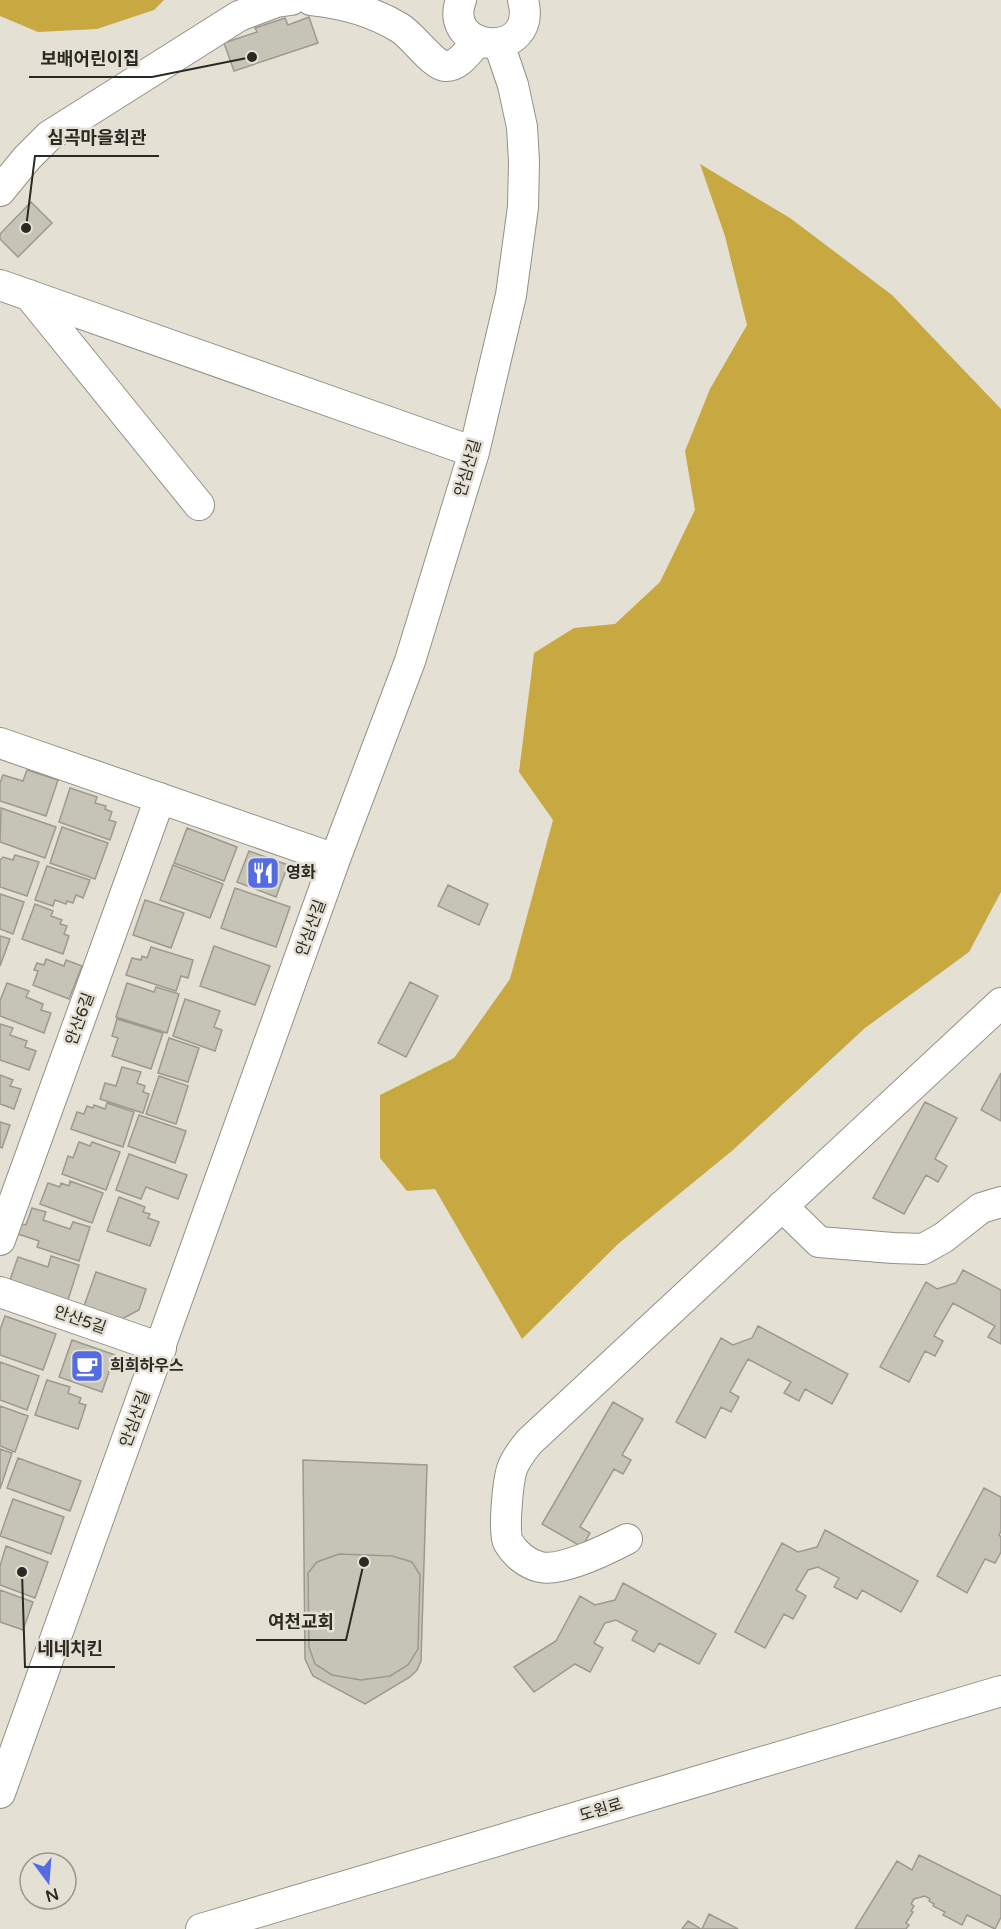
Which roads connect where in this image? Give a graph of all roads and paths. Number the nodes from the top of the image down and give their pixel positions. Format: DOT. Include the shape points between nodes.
graph roads {
  1 [pos="291,0"];
  2 [pos="311,0"];
  3 [pos="461,0"];
  4 [pos="523,0"];
  5 [pos="488,42"];
  6 [pos="0,190"];
  7 [pos="0,285"];
  8 [pos="29,295"];
  9 [pos="474,452"];
  10 [pos="199,504"];
  11 [pos="0,743"];
  12 [pos="160,798"];
  13 [pos="335,860"];
  14 [pos="1001,1004"];
  15 [pos="1001,1202"];
  16 [pos="782,1206"];
  17 [pos="0,1240"];
  18 [pos="0,1292"];
  19 [pos="161,1348"];
  20 [pos="627,1539"];
  21 [pos="1001,1692"];
  22 [pos="1,1785"];
  23 [pos="201,1929"];
  1 -- 6 [label="street" via="239,16 49,136"];
  2 -- 5 [label="street" via="353,8 397,26 441,65 458,62"];
  3 -- 5 [label="street, 안심산길" via="462,26 469,35"];
  4 -- 5 [label="street" via="523,23 517,33 509,40"];
  5 -- 9 [label="street, 안심산길" via="513,85 519,110 523,196 511,295"];
  7 -- 8 [label="street"];
  8 -- 9 [label="street"];
  8 -- 10 [label="street"];
  9 -- 13 [label="street, 안심산길" via="410,661"];
  11 -- 12 [label="street"];
  12 -- 13 [label="street"];
  12 -- 17 [label="street, 안산6길"];
  13 -- 19 [label="street, 안심산길"];
  14 -- 16 [label="street"];
  15 -- 16 [label="street" via="981,1208 923,1249 819,1242"];
  16 -- 20 [label="street" via="529,1442 513,1467 507,1484 507,1540 521,1559 542,1568 569,1564"];
  18 -- 19 [label="street, 안산5길"];
  19 -- 22 [label="street, 안심산길"];
  21 -- 23 [label="street, 도원로"];
}
